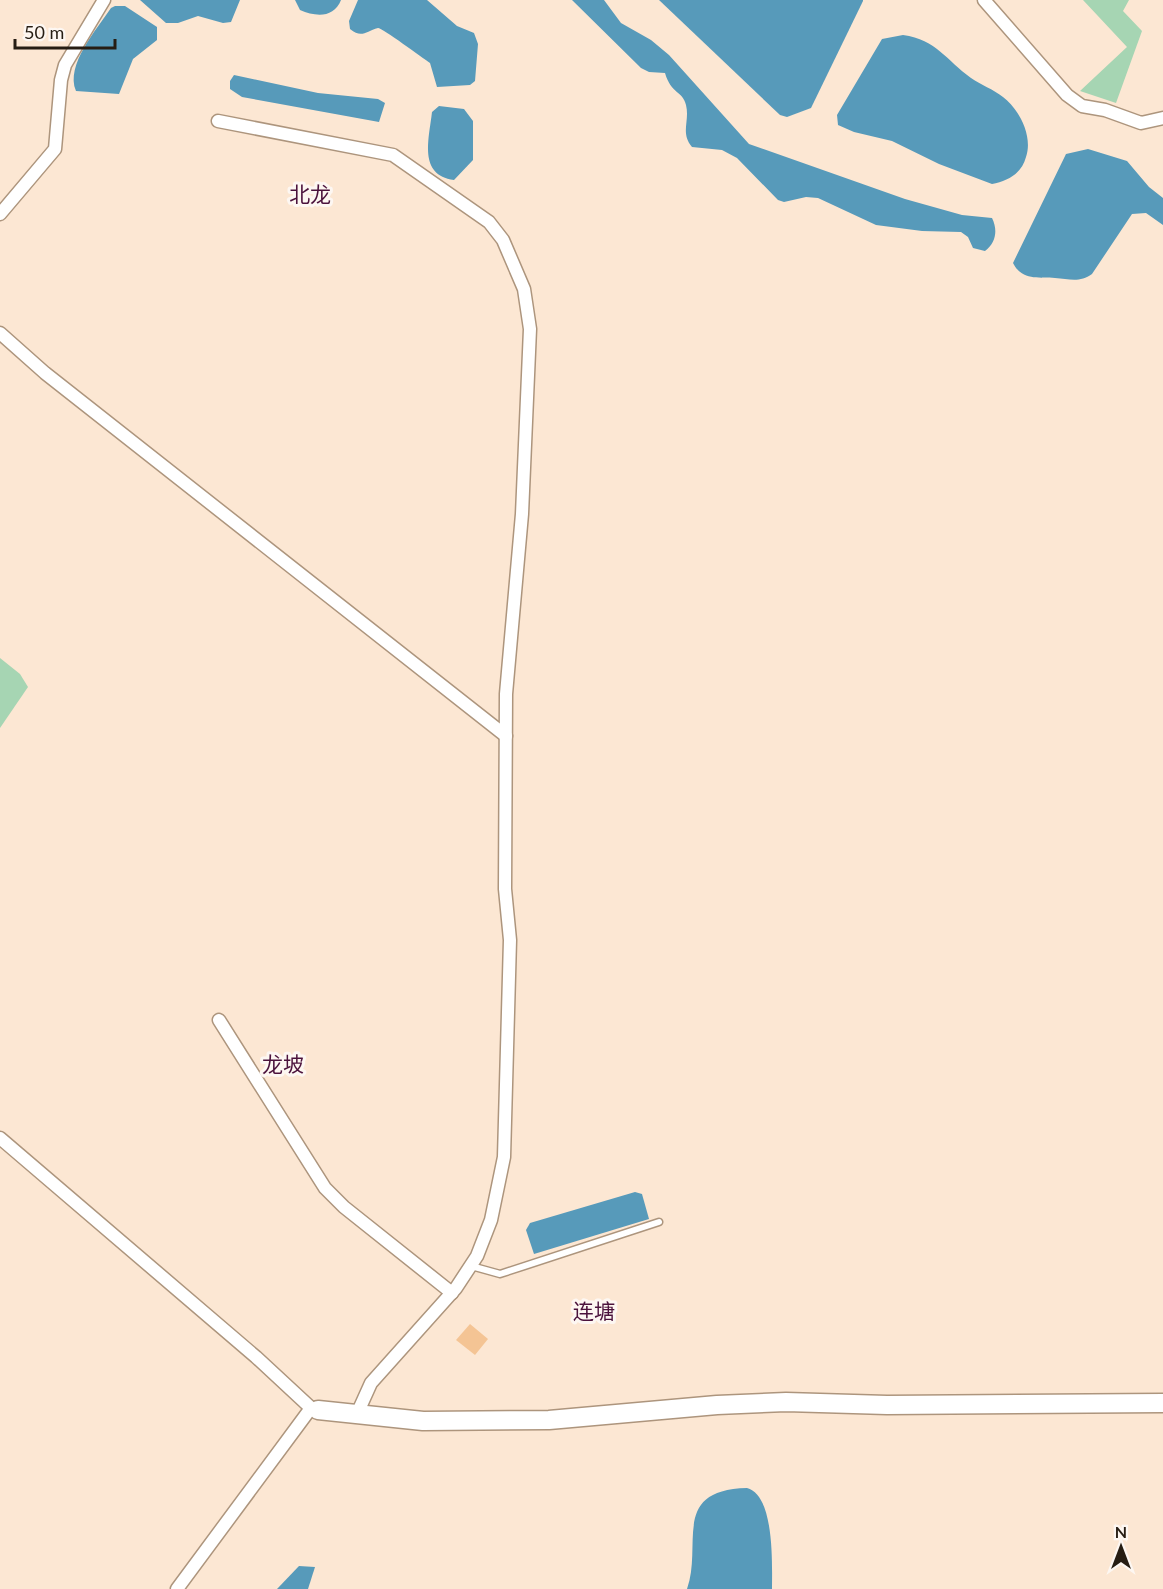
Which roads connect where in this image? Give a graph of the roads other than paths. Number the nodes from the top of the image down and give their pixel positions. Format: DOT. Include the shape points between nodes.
graph roads {
  1 [pos="104,0"];
  2 [pos="984,0"];
  3 [pos="1163,118"];
  4 [pos="218,121"];
  5 [pos="0,214"];
  6 [pos="0,333"];
  7 [pos="506,736"];
  8 [pos="219,1020"];
  9 [pos="0,1138"];
  10 [pos="658,1222"];
  11 [pos="471,1265"];
  12 [pos="452,1293"];
  13 [pos="1163,1403"];
  14 [pos="314,1409"];
  15 [pos="357,1414"];
  16 [pos="177,1589"];
  1 -- 5 [label="street" via="64,65 55,149"];
  2 -- 3 [label="street" via="1077,103 1141,123"];
  4 -- 7 [label="street" via="393,155 489,222 514,261 524,289 530,329"];
  6 -- 7 [label="street" via="45,373"];
  7 -- 11 [label="street" via="505,889 510,940 504,1157 491,1220"];
  8 -- 12 [label="street" via="325,1188"];
  9 -- 14 [label="street"];
  10 -- 11 [label="lane" via="500,1274"];
  11 -- 12 [label="street"];
  12 -- 15 [label="street" via="371,1383"];
  13 -- 15 [label="street" via="786,1402 549,1420 423,1421"];
  14 -- 15 [label="street"];
  14 -- 16 [label="street"];
}
